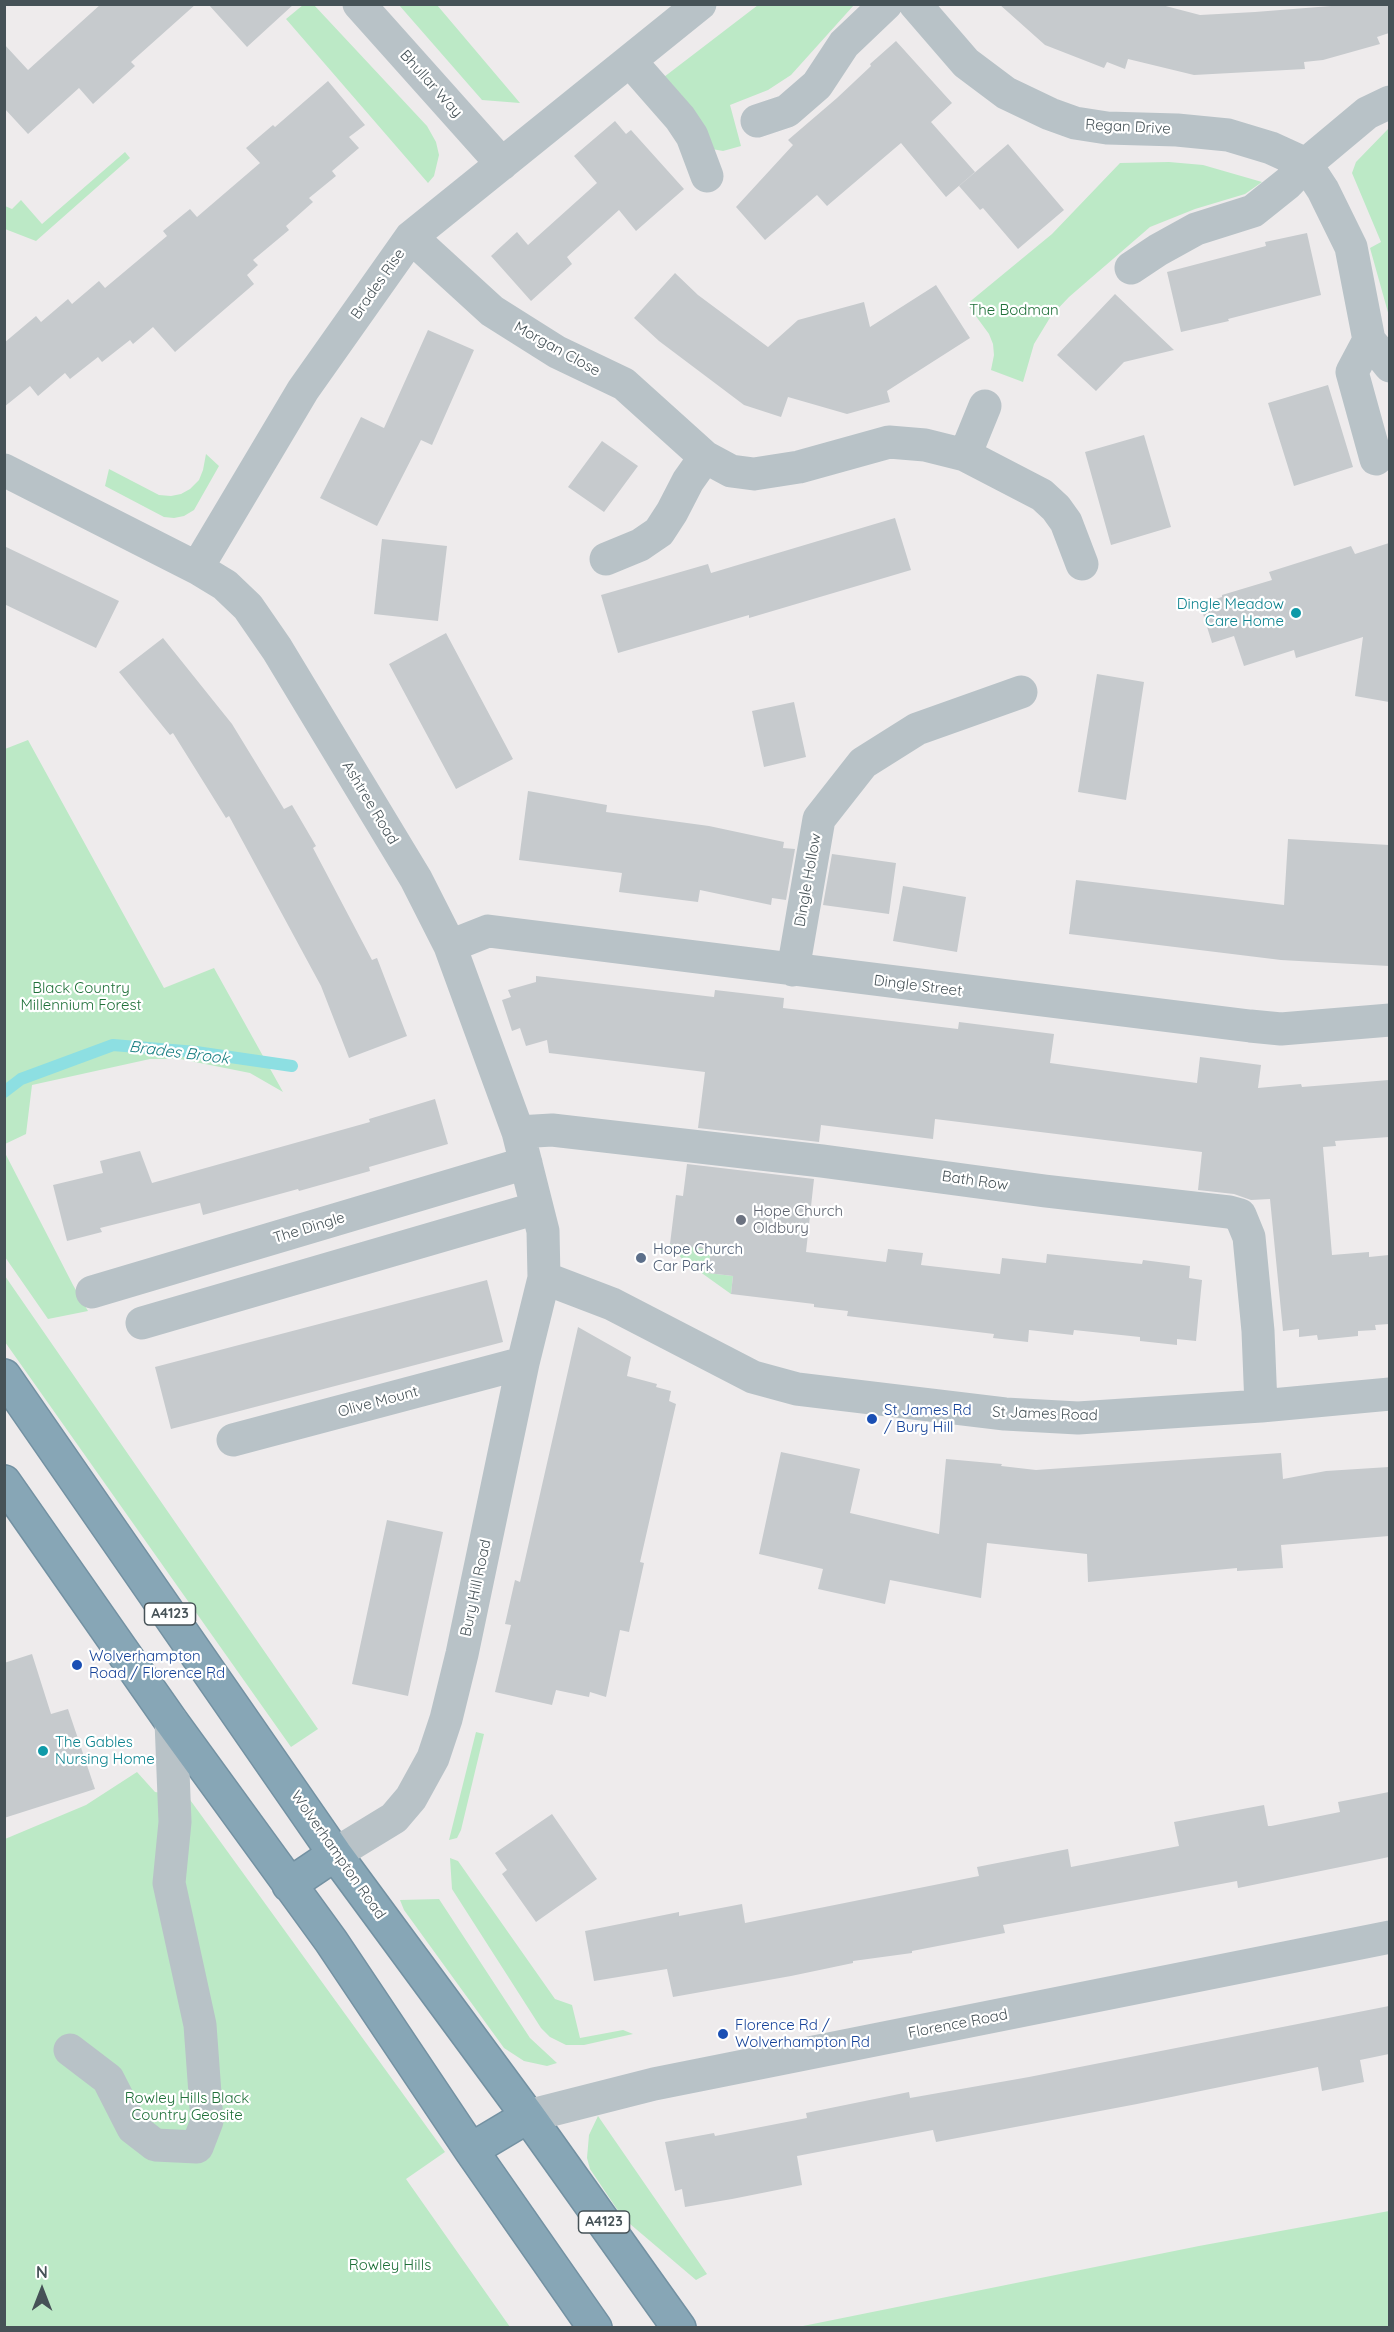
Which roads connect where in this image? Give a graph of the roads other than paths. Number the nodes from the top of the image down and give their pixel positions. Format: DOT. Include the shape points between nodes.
graph roads {
  1 [pos="359,4"];
  2 [pos="700,4"];
  3 [pos="886,4"];
  4 [pos="915,4"];
  5 [pos="630,61"];
  6 [pos="1389,102"];
  7 [pos="757,121"];
  8 [pos="502,164"];
  9 [pos="1306,164"];
  10 [pos="707,176"];
  11 [pos="411,237"];
  12 [pos="1131,268"];
  13 [pos="1369,340"];
  14 [pos="1389,366"];
  15 [pos="985,406"];
  16 [pos="965,455"];
  17 [pos="705,457"];
  18 [pos="1376,459"];
  19 [pos="4,470"];
  20 [pos="606,559"];
  21 [pos="1082,564"];
  22 [pos="197,568"];
  23 [pos="1022,692"];
  24 [pos="450,946"];
  25 [pos="793,970"];
  26 [pos="1389,1020"];
  27 [pos="518,1132"];
  28 [pos="526,1163"];
  29 [pos="537,1208"];
  30 [pos="544,1278"];
  31 [pos="92,1292"];
  32 [pos="142,1323"];
  33 [pos="523,1363"];
  34 [pos="4,1376"];
  35 [pos="1389,1394"];
  36 [pos="1261,1406"];
  37 [pos="233,1440"];
  38 [pos="4,1482"];
  39 [pos="171,1721"];
  40 [pos="335,1854"];
  41 [pos="289,1885"];
  42 [pos="1389,1937"];
  43 [pos="70,2050"];
  44 [pos="528,2116"];
  45 [pos="471,2150"];
  46 [pos="595,2328"];
  47 [pos="679,2328"];
  1 -- 8 [label="street, Bhullar Way"];
  2 -- 5 [label="street, Brades Rise"];
  3 -- 7 [label="street" via="844,44 817,85 787,111"];
  4 -- 9 [label="street, Regan Drive" via="966,63 1006,93 1050,114 1107,128 1228,135"];
  5 -- 8 [label="street, Brades Rise"];
  5 -- 10 [label="street" via="680,118 692,136"];
  6 -- 9 [label="street" via="1366,113"];
  8 -- 11 [label="street, Brades Rise"];
  9 -- 12 [label="street" via="1252,211 1196,229"];
  9 -- 13 [label="street" via="1351,247"];
  11 -- 17 [label="street, Morgan Close" via="492,311 557,352 624,384"];
  11 -- 22 [label="street, Brades Rise" via="303,390"];
  13 -- 14 [label="street"];
  13 -- 18 [label="street" via="1352,372"];
  15 -- 16 [label="street"];
  16 -- 17 [label="street, Morgan Close" via="925,445 889,442 800,467 754,474 731,471"];
  16 -- 21 [label="street, Morgan Close" via="1042,495 1056,507"];
  17 -- 20 [label="street" via="659,532"];
  19 -- 22 [label="street, Ashtree Road"];
  22 -- 24 [label="street, Ashtree Road" via="225,585 248,607 277,649 416,879"];
  23 -- 25 [label="street, Dingle Hollow" via="917,729 863,763 819,819"];
  24 -- 25 [label="street, Dingle Street" via="488,931"];
  24 -- 27 [label="street, Ashtree Road"];
  25 -- 26 [label="street, Dingle Street" via="1281,1029"];
  27 -- 28 [label="street, Ashtree Road"];
  27 -- 36 [label="street, Bath Row" via="552,1130 822,1161 1240,1215 1249,1237"];
  28 -- 29 [label="street, Ashtree Road"];
  28 -- 31 [label="street, The Dingle"];
  29 -- 30 [label="street, Ashtree Road" via="543,1231"];
  29 -- 32 [label="street"];
  30 -- 33 [label="street, Bury Hill Road"];
  30 -- 36 [label="street, St James Road" via="612,1304 753,1377 797,1389 1005,1414 1078,1418"];
  33 -- 37 [label="street, Olive Mount"];
  33 -- 40 [label="street, Bury Hill Road" via="462,1654 433,1758 411,1798 394,1818"];
  34 -- 40 [label="highway, Wolverhampton Road / A4123"];
  35 -- 36 [label="street, St James Road"];
  38 -- 39 [label="highway"];
  39 -- 41 [label="highway"];
  39 -- 43 [label="street" via="175,1822 169,1883 200,2025 207,2121 197,2147 155,2145 133,2128 108,2079"];
  40 -- 41 [label="highway"];
  40 -- 44 [label="highway, Wolverhampton Road / A4123"];
  41 -- 45 [label="highway"];
  42 -- 44 [label="street, Florence Road" via="654,2084"];
  44 -- 45 [label="highway"];
  44 -- 47 [label="highway, Wolverhampton Road / A4123"];
  45 -- 46 [label="highway"];
}
